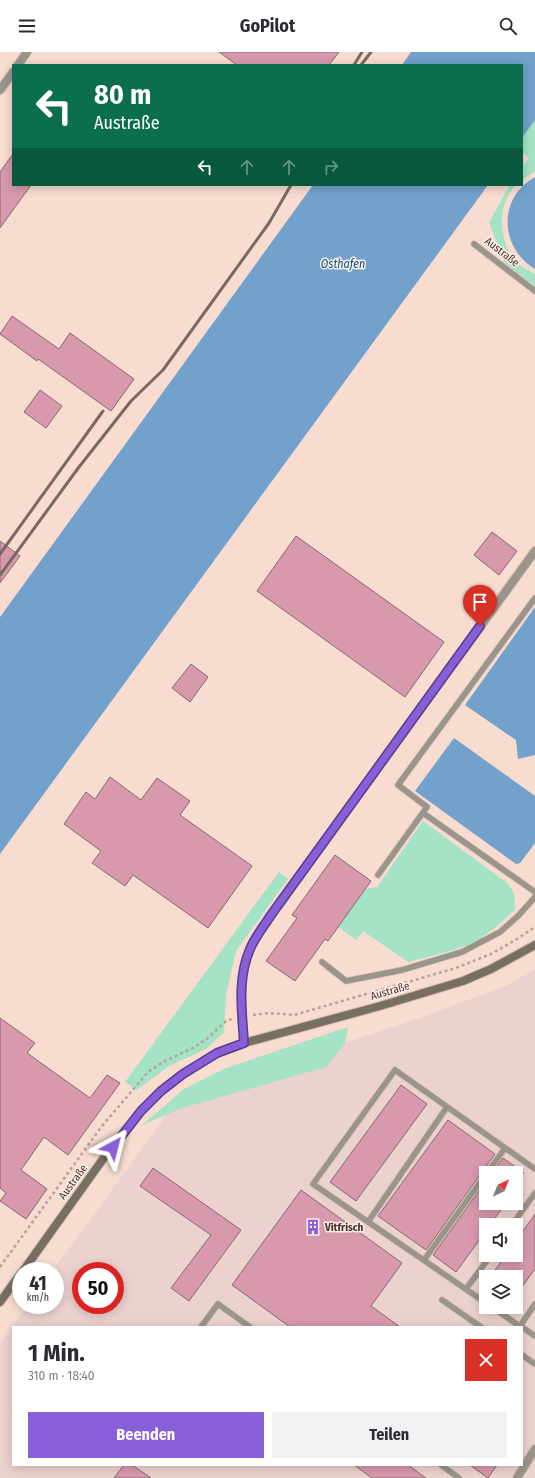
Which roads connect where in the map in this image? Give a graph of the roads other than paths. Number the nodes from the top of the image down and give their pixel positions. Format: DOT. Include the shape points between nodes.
graph roads {
  1 [pos="27,52"];
  2 [pos="19,64"];
  3 [pos="12,73"];
  4 [pos="0,90"];
  5 [pos="474,244"];
  6 [pos="535,291"];
  7 [pos="535,550"];
  8 [pos="535,598"];
  9 [pos="423,813"];
  10 [pos="378,875"];
  11 [pos="535,892"];
  12 [pos="535,897"];
  13 [pos="535,944"];
  14 [pos="322,962"];
  15 [pos="244,1043"];
  16 [pos="447,1107"];
  17 [pos="505,1148"];
  18 [pos="491,1166"];
  19 [pos="535,1169"];
  20 [pos="479,1183"];
  21 [pos="535,1193"];
  22 [pos="517,1218"];
  23 [pos="368,1222"];
  24 [pos="424,1260"];
  25 [pos="29,1262"];
  26 [pos="486,1262"];
  27 [pos="12,1286"];
  28 [pos="466,1289"];
  29 [pos="479,1298"];
  30 [pos="442,1300"];
  31 [pos="0,1302"];
  32 [pos="535,1304"];
  33 [pos="502,1314"];
  34 [pos="202,1326"];
  35 [pos="249,1326"];
  36 [pos="480,1326"];
  37 [pos="520,1326"];
  38 [pos="522,1326"];
  39 [pos="523,1328"];
  40 [pos="535,1336"];
  41 [pos="523,1356"];
  42 [pos="535,1364"];
  43 [pos="535,1449"];
  44 [pos="442,1466"];
  45 [pos="459,1478"];
  46 [pos="517,1478"];
  1 -- 2 [label="street"];
  3 -- 4 [label="street"];
  5 -- 6 [label="lane, Austraße"];
  7 -- 15 [label="street" via="271,915 251,948 244,964 241,981"];
  8 -- 9 [label="lane" via="398,785 427,807"];
  9 -- 10 [label="lane"];
  9 -- 11 [label="lane"];
  12 -- 14 [label="lane" via="500,932 455,954 402,970 346,981"];
  13 -- 15 [label="main road, Austraße" via="517,956 463,981"];
  15 -- 25 [label="main road, Austraße" via="217,1053 183,1074 141,1111"];
  16 -- 17 [label="lane"];
  16 -- 23 [label="lane"];
  16 -- 23 [label="lane" via="395,1070 313,1184"];
  17 -- 18 [label="lane"];
  17 -- 19 [label="lane"];
  20 -- 24 [label="lane"];
  21 -- 22 [label="lane"];
  23 -- 24 [label="lane"];
  24 -- 28 [label="lane"];
  26 -- 28 [label="lane"];
  27 -- 31 [label="main road, Austraße"];
  28 -- 29 [label="lane"];
  30 -- 36 [label="lane"];
  32 -- 38 [label="lane"];
  33 -- 37 [label="lane"];
  34 -- 35 [label="lane" via="218,1304"];
  39 -- 40 [label="lane"];
  41 -- 42 [label="lane"];
  43 -- 46 [label="street"];
  44 -- 45 [label="lane"];
}
